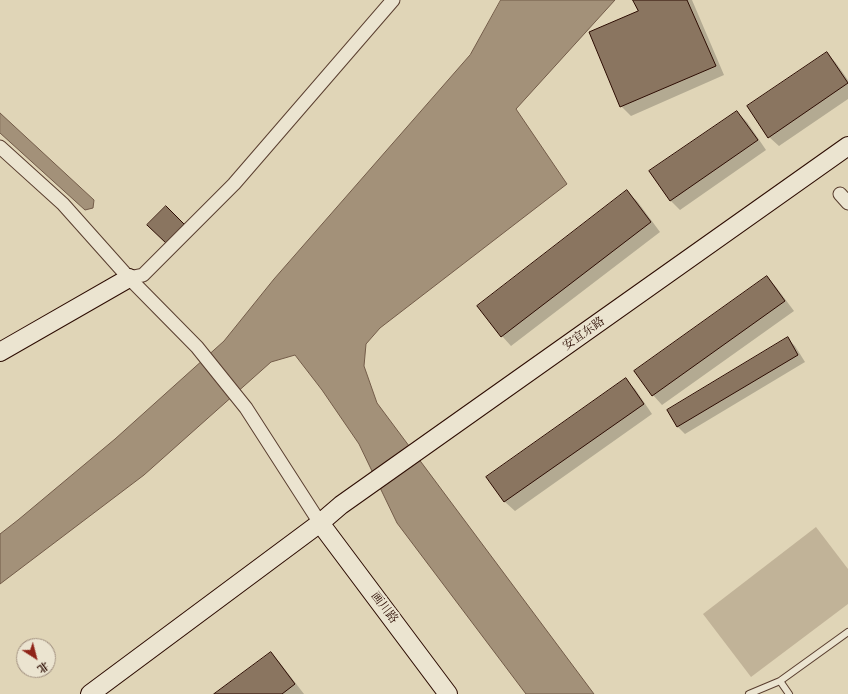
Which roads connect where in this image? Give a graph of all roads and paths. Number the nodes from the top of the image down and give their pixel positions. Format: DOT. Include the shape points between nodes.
graph roads {
  1 [pos="393,0"];
  2 [pos="848,146"];
  3 [pos="0,147"];
  4 [pos="129,278"];
  5 [pos="0,352"];
  6 [pos="320,523"];
  7 [pos="848,632"];
  8 [pos="780,681"];
  9 [pos="90,694"];
  10 [pos="448,694"];
  11 [pos="749,694"];
  12 [pos="789,694"];
  1 -- 4 [label="street" via="234,184 143,275"];
  2 -- 6 [label="street, 安宜东路"];
  3 -- 4 [label="street" via="63,204"];
  4 -- 5 [label="street"];
  4 -- 6 [label="street" via="197,347 246,408"];
  6 -- 9 [label="street, 安宜东路"];
  6 -- 10 [label="street, 画川路"];
  7 -- 8 [label="lane"];
  8 -- 11 [label="lane"];
  8 -- 12 [label="lane"];
}
